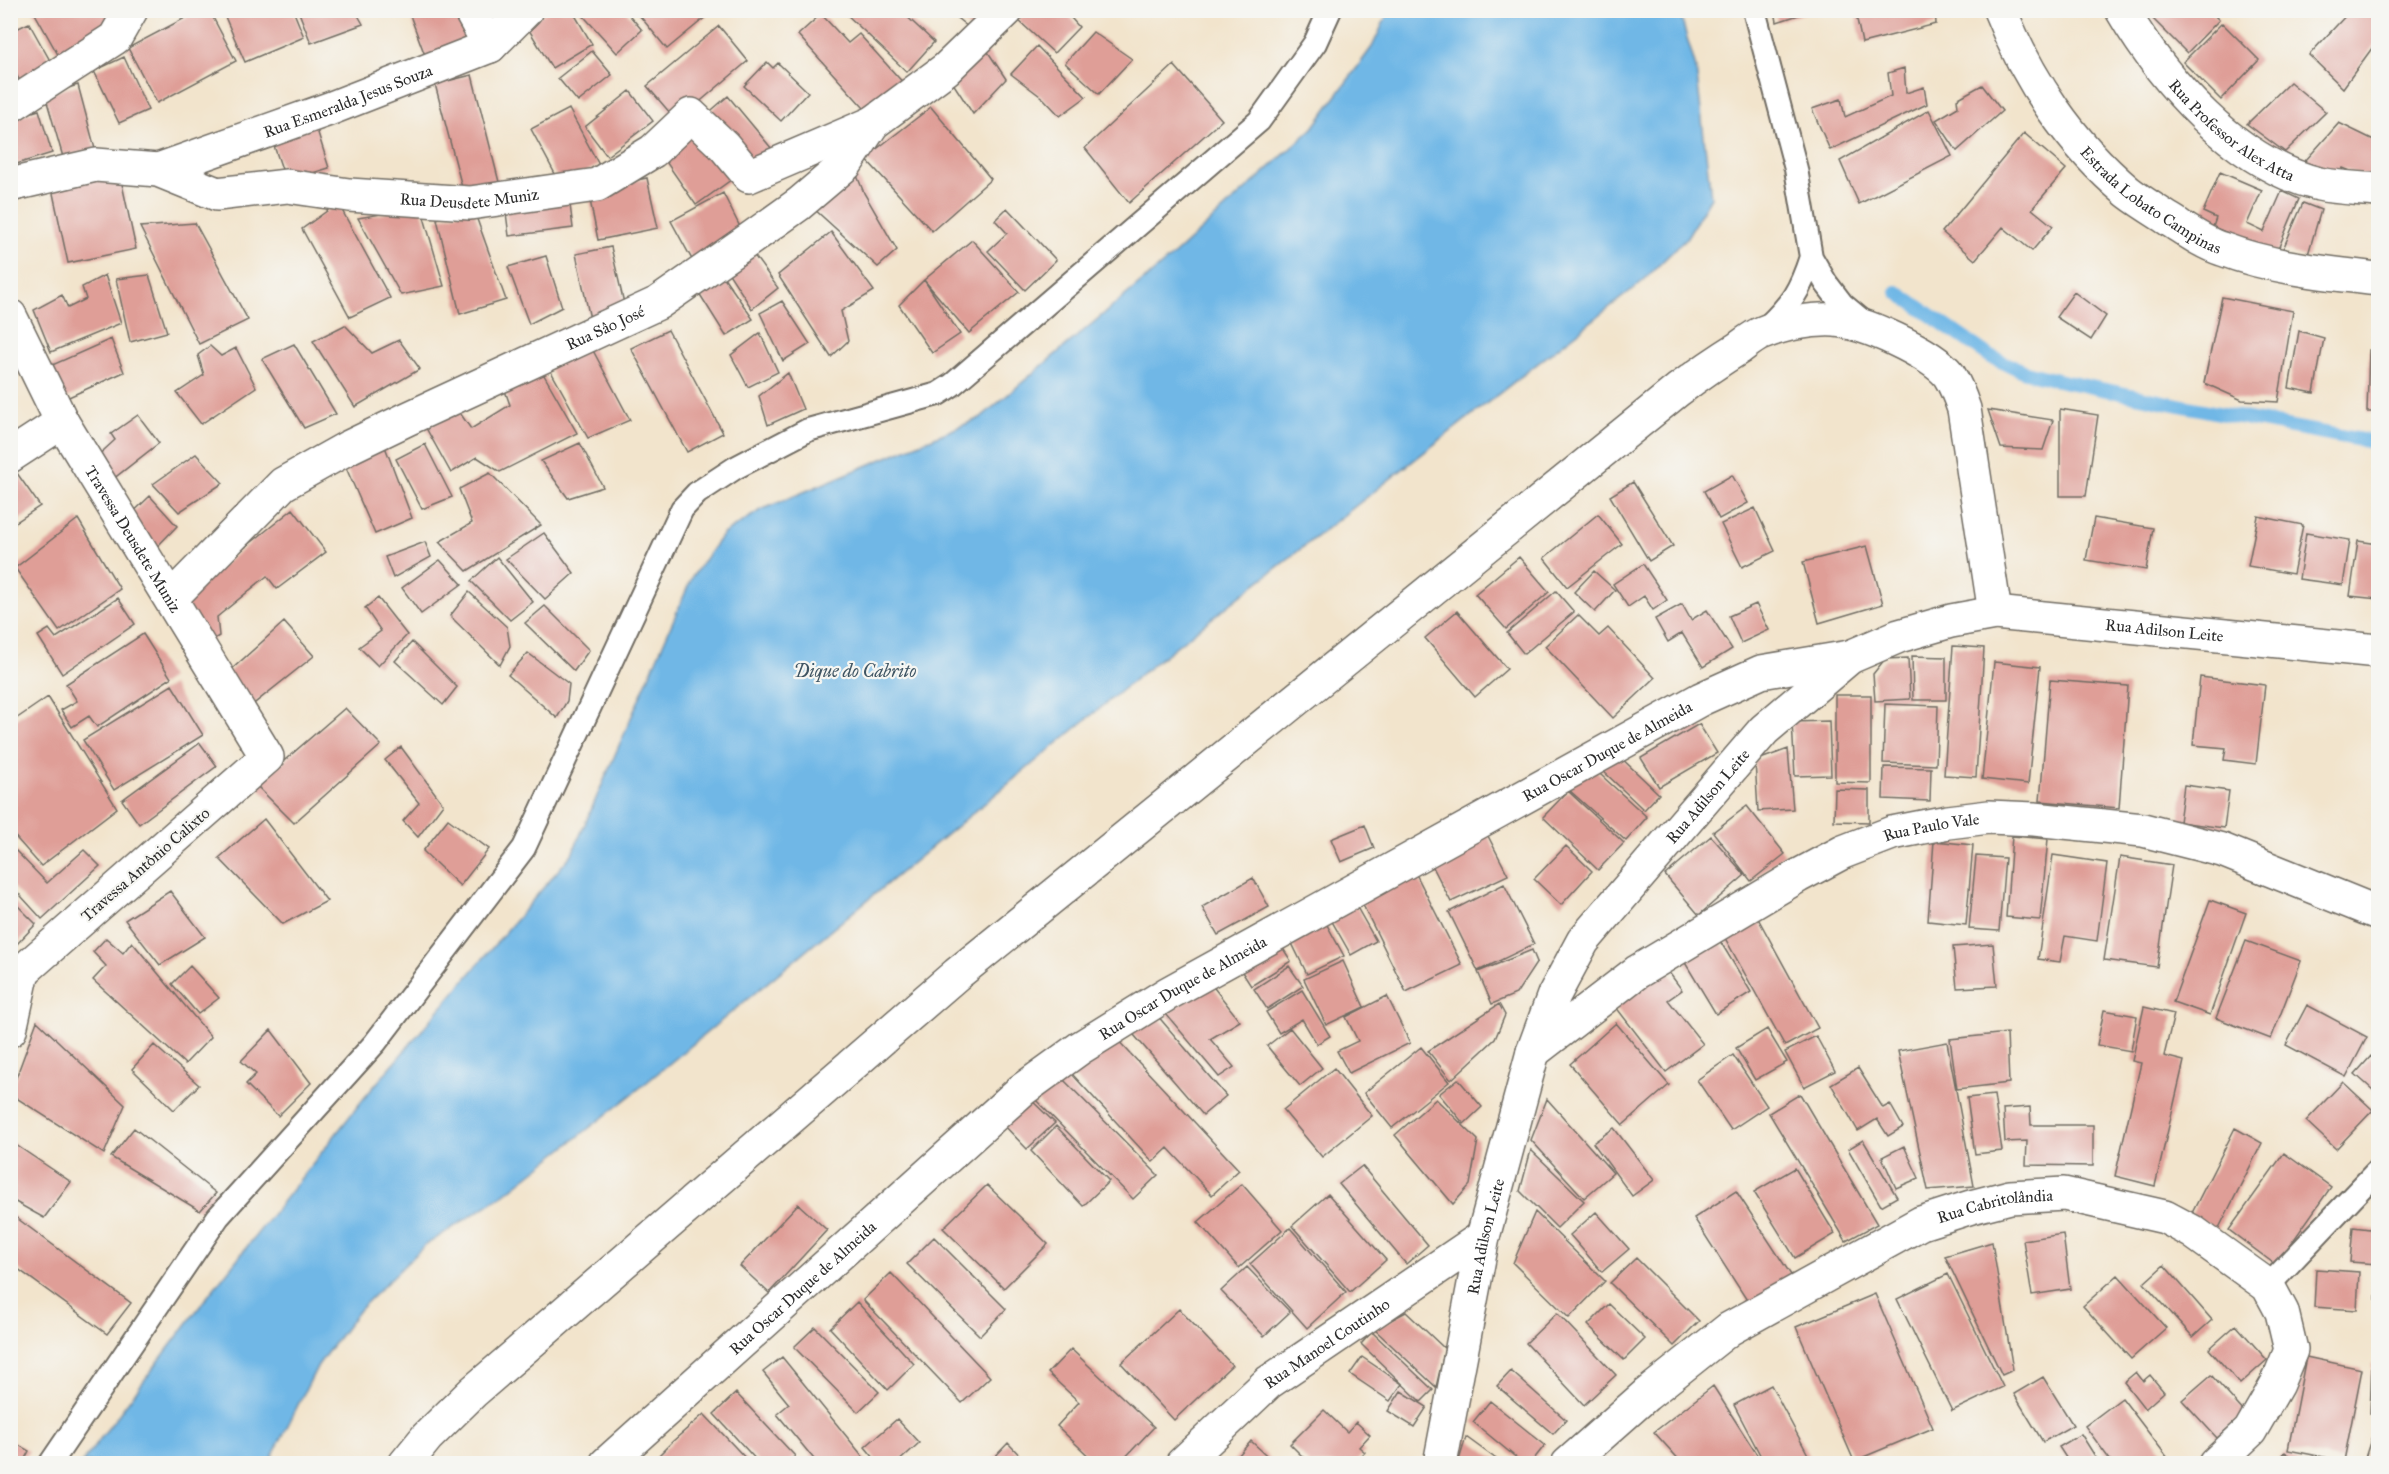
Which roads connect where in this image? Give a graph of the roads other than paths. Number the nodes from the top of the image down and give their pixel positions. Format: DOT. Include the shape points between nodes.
graph roads {
  1 [pos="131,10"];
  2 [pos="470,10"];
  3 [pos="526,10"];
  4 [pos="1007,10"];
  5 [pos="1330,10"];
  6 [pos="1754,10"];
  7 [pos="2000,10"];
  8 [pos="2122,10"];
  9 [pos="489,46"];
  10 [pos="10,106"];
  11 [pos="873,123"];
  12 [pos="158,170"];
  13 [pos="10,185"];
  14 [pos="2379,190"];
  15 [pos="1811,257"];
  16 [pos="2379,279"];
  17 [pos="10,316"];
  18 [pos="1874,332"];
  19 [pos="1761,333"];
  20 [pos="62,422"];
  21 [pos="10,456"];
  22 [pos="171,598"];
  23 [pos="1995,613"];
  24 [pos="2379,651"];
  25 [pos="1850,657"];
  26 [pos="267,757"];
  27 [pos="2379,913"];
  28 [pos="17,962"];
  29 [pos="10,1030"];
  30 [pos="1533,1052"];
  31 [pos="2379,1170"];
  32 [pos="1483,1237"];
  33 [pos="2268,1286"];
  34 [pos="50,1464"];
  35 [pos="405,1464"];
  36 [pos="606,1464"];
  37 [pos="1182,1464"];
  38 [pos="1440,1464"];
  39 [pos="1568,1464"];
  40 [pos="2215,1464"];
  1 -- 10 [label="street" via="115,38"];
  2 -- 9 [label="street"];
  3 -- 9 [label="street, Rua Esmeralda Jesus Souza"];
  4 -- 11 [label="street, Rua Sâo José" via="946,69"];
  5 -- 34 [label="lane" via="1315,43 1259,121 952,386 807,430 735,468 697,493 682,509 524,848 375,1043 218,1217"];
  6 -- 15 [label="lane" via="1796,170"];
  7 -- 16 [label="street, Estrada Lobato Campinas" via="2039,90 2080,143 2128,192 2220,249 2286,268"];
  8 -- 14 [label="street, Rua Professor Alex Atta" via="2173,83 2224,134 2294,175 2320,184"];
  9 -- 12 [label="street, Rua Esmeralda Jesus Souza" via="329,110"];
  11 -- 12 [label="street, Rua Deusdete Muniz" via="749,176 691,115 653,151 597,185 470,203 349,195 287,186 217,194"];
  11 -- 22 [label="street, Rua Sâo José" via="845,165 799,204 658,303 407,419 283,484"];
  12 -- 13 [label="street, Rua Deusdete Muniz" via="96,165"];
  15 -- 18 [label="lane" via="1842,304"];
  15 -- 19 [label="lane" via="1802,285 1789,306"];
  17 -- 20 [label="street, Travessa Deusdete Muniz"];
  18 -- 19 [label="street" via="1836,320 1800,323"];
  18 -- 23 [label="street" via="1934,360 1957,390 1964,409"];
  19 -- 35 [label="street" via="1678,390 957,974 473,1392"];
  20 -- 21 [label="street"];
  20 -- 22 [label="street, Travessa Deusdete Muniz"];
  22 -- 26 [label="street, Travessa Deusdete Muniz"];
  23 -- 24 [label="street, Rua Adilson Leite"];
  23 -- 25 [label="street, Rua Adilson Leite" via="1899,636"];
  25 -- 30 [label="street, Rua Adilson Leite" via="1764,730 1583,941 1554,995"];
  25 -- 36 [label="street, Rua Oscar Duque de Almeida" via="1761,672 1701,699 1122,1021 1022,1090"];
  26 -- 28 [label="street, Travessa Antônio Calixto"];
  27 -- 30 [label="street, Rua Paulo Vale" via="2222,850 2143,830 1989,817 1948,822 1892,833 1843,852 1798,876 1637,972"];
  28 -- 29 [label="street"];
  30 -- 32 [label="street, Rua Adilson Leite"];
  31 -- 33 [label="lane"];
  32 -- 37 [label="street, Rua Manoel Coutinho" via="1269,1382"];
  32 -- 38 [label="street, Rua Adilson Leite"];
  33 -- 39 [label="street, Rua Cabritolândia" via="2193,1232 2165,1217 2064,1194 2010,1197 1921,1223 1729,1329"];
  33 -- 40 [label="street, Rua Cabritolândia" via="2282,1312 2291,1350 2250,1431"];
}
